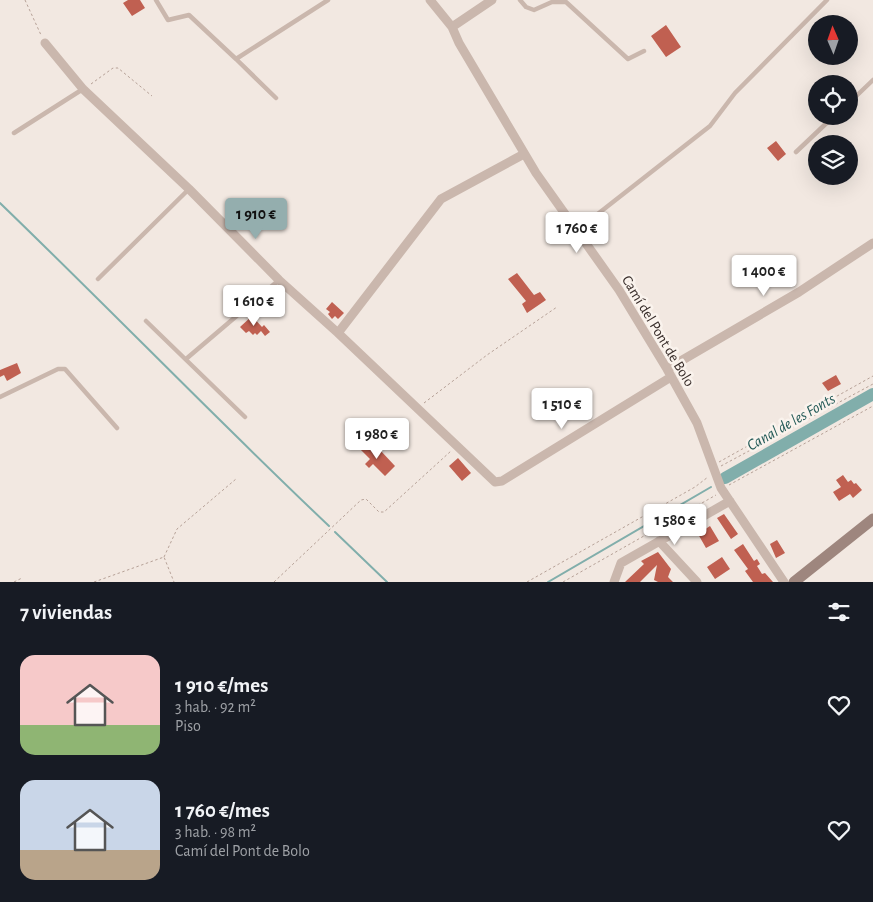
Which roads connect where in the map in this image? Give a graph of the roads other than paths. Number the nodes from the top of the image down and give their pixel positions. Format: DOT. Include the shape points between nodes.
graph roads {
  1 [pos="156,0"];
  2 [pos="328,0"];
  3 [pos="430,0"];
  4 [pos="492,0"];
  5 [pos="520,0"];
  6 [pos="827,0"];
  7 [pos="452,28"];
  8 [pos="44,43"];
  9 [pos="644,51"];
  10 [pos="236,59"];
  11 [pos="873,80"];
  12 [pos="83,90"];
  13 [pos="858,94"];
  14 [pos="276,98"];
  15 [pos="824,125"];
  16 [pos="14,133"];
  17 [pos="796,152"];
  18 [pos="524,154"];
  19 [pos="189,189"];
  20 [pos="575,232"];
  21 [pos="873,243"];
  22 [pos="98,279"];
  23 [pos="279,280"];
  24 [pos="146,321"];
  25 [pos="338,333"];
  26 [pos="186,359"];
  27 [pos="669,373"];
  28 [pos="0,397"];
  29 [pos="245,417"];
  30 [pos="118,428"];
  31 [pos="730,502"];
  32 [pos="873,519"];
  33 [pos="659,541"];
  34 [pos="840,546"];
  35 [pos="614,582"];
  36 [pos="697,582"];
  37 [pos="784,582"];
  38 [pos="794,582"];
  39 [pos="804,582"];
  1 -- 10 [label="lane" via="168,20 189,15"];
  2 -- 10 [label="lane"];
  3 -- 7 [label="street, Camí del Pont de Bolo"];
  4 -- 7 [label="street"];
  5 -- 9 [label="lane" via="530,10 552,2 566,2 628,59"];
  6 -- 20 [label="lane" via="735,93 710,126"];
  7 -- 18 [label="street, Camí del Pont de Bolo"];
  8 -- 12 [label="street"];
  10 -- 14 [label="lane"];
  11 -- 13 [label="lane"];
  12 -- 16 [label="lane"];
  12 -- 19 [label="street"];
  15 -- 17 [label="lane"];
  18 -- 20 [label="street, Camí del Pont de Bolo"];
  18 -- 25 [label="street" via="441,199"];
  19 -- 22 [label="lane"];
  19 -- 23 [label="street"];
  20 -- 27 [label="street, Camí del Pont de Bolo" via="619,290"];
  21 -- 27 [label="street"];
  23 -- 25 [label="street"];
  23 -- 26 [label="lane"];
  24 -- 26 [label="lane"];
  25 -- 27 [label="street" via="492,480 498,482"];
  26 -- 29 [label="lane"];
  27 -- 31 [label="street, Camí del Pont de Bolo" via="697,423 716,477"];
  28 -- 30 [label="lane" via="58,369 65,369"];
  31 -- 33 [label="street"];
  31 -- 37 [label="street, Camí del Pont de Bolo"];
  32 -- 34 [label="street"];
  33 -- 35 [label="street" via="619,565"];
  33 -- 36 [label="street"];
  34 -- 38 [label="street"];
  34 -- 39 [label="street"];
}
